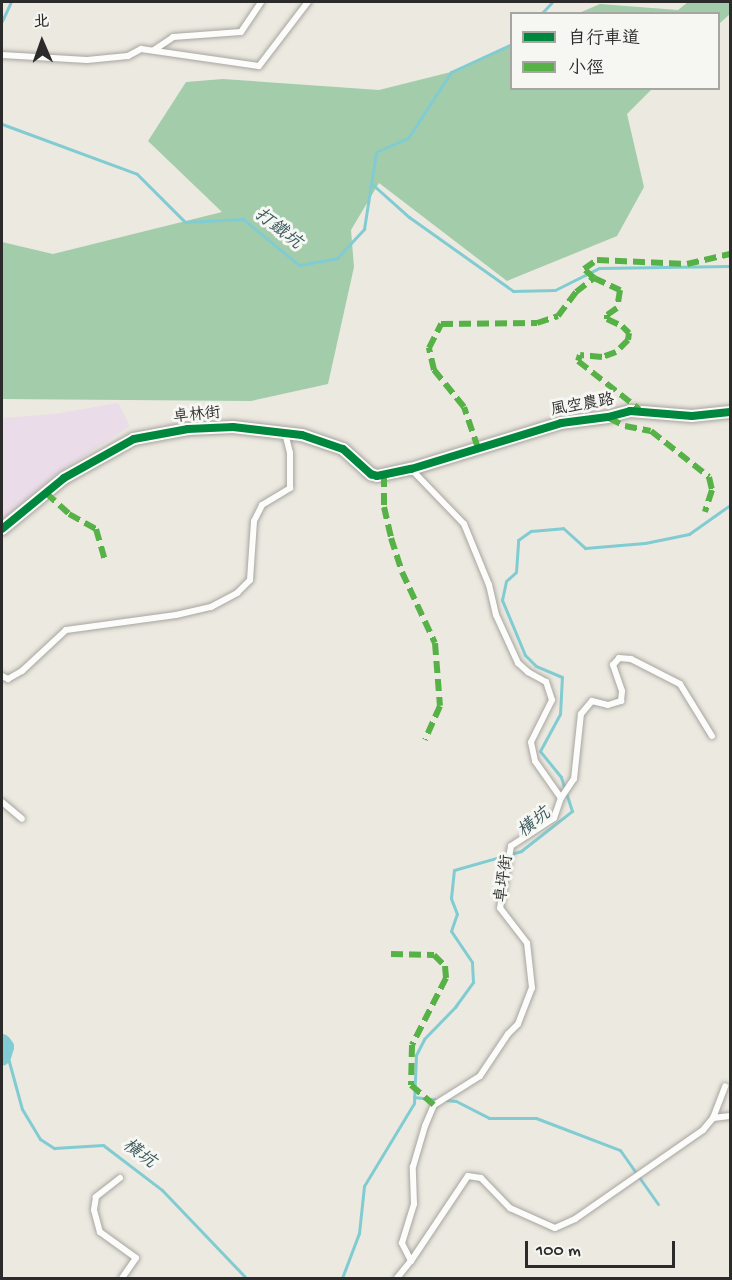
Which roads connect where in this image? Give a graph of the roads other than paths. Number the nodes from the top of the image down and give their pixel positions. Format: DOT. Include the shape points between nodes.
graph roads {
  1 [pos="261,2"];
  2 [pos="308,2"];
  3 [pos="154,51"];
  4 [pos="2,55"];
  5 [pos="730,412"];
  6 [pos="285,433"];
  7 [pos="411,469"];
  8 [pos="2,530"];
  9 [pos="2,676"];
  10 [pos="712,736"];
  11 [pos="561,798"];
  12 [pos="2,802"];
  13 [pos="22,819"];
  14 [pos="725,1086"];
  15 [pos="730,1116"];
  16 [pos="713,1118"];
  17 [pos="120,1178"];
  18 [pos="411,1261"];
  19 [pos="122,1278"];
  20 [pos="397,1278"];
  1 -- 3 [label="lane" via="241,32 173,37"];
  2 -- 3 [label="lane" via="259,66"];
  3 -- 4 [label="lane" via="141,49 128,56 87,60"];
  5 -- 7 [label="street, 風空農路" via="692,416 630,411 561,423"];
  6 -- 7 [label="street, 卓林街" via="343,449 370,474"];
  6 -- 8 [label="street, 卓林街" via="233,427 188,429 134,439 64,478"];
  6 -- 9 [label="lane" via="290,453 290,488 262,505 254,521 250,580 237,593 211,607 176,615 66,630 22,671 8,679"];
  7 -- 11 [label="lane" via="464,524 489,585 496,615 518,663 546,682 552,700 531,742 535,761"];
  10 -- 11 [label="lane, 卓坪街" via="680,684 630,659 619,658 613,665 622,691 621,701 608,705 592,701 581,714 574,779"];
  11 -- 18 [label="lane, 卓坪街" via="554,818 511,846 500,908 526,943 532,988 518,1024 480,1076 434,1105 413,1167 414,1204 402,1243"];
  12 -- 13 [label="lane"];
  14 -- 16 [label="lane"];
  15 -- 16 [label="lane"];
  16 -- 18 [label="lane" via="703,1130 575,1219 555,1228 510,1208 481,1178 468,1176"];
  17 -- 19 [label="lane" via="96,1197 94,1210 100,1232 136,1258"];
  18 -- 20 [label="lane"];
}
